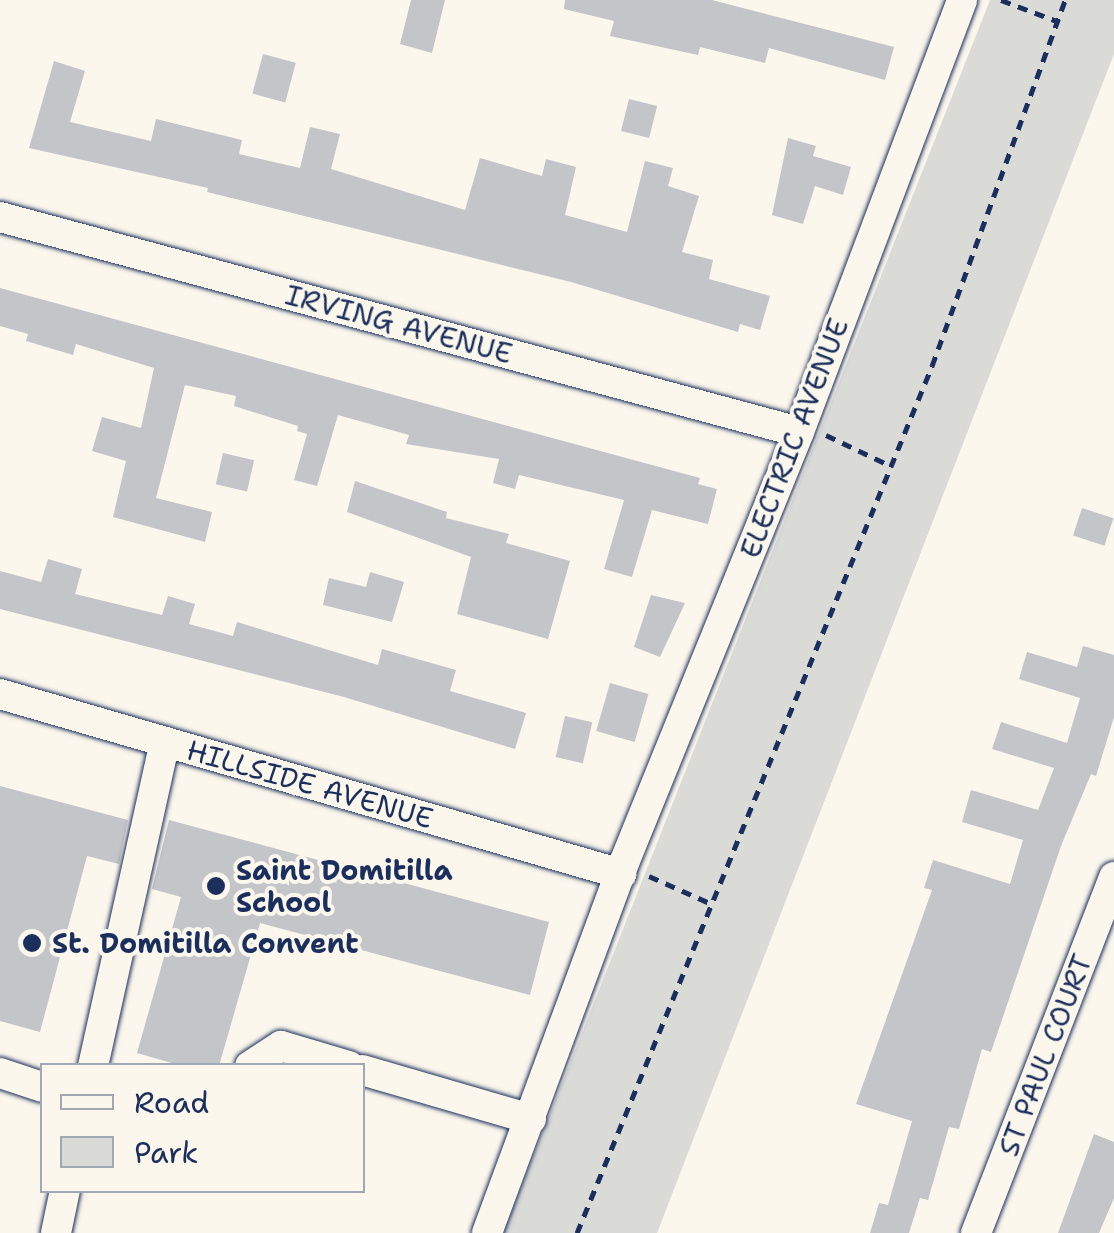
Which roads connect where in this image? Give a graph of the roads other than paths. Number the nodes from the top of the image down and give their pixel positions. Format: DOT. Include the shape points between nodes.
graph roads {
  1 [pos="960,0"];
  2 [pos="0,217"];
  3 [pos="800,427"];
  4 [pos="0,694"];
  5 [pos="165,742"];
  6 [pos="622,869"];
  7 [pos="1114,877"];
  8 [pos="94,1063"];
  9 [pos="255,1063"];
  10 [pos="339,1063"];
  11 [pos="365,1071"];
  12 [pos="0,1073"];
  13 [pos="40,1086"];
  14 [pos="530,1119"];
  15 [pos="64,1193"];
  16 [pos="56,1233"];
  17 [pos="487,1233"];
  18 [pos="976,1233"];
  1 -- 3 [label="street, ELECTRIC AVENUE"];
  2 -- 3 [label="street, IRVING AVENUE"];
  3 -- 6 [label="street, ELECTRIC AVENUE"];
  4 -- 5 [label="street, HILLSIDE AVENUE"];
  5 -- 6 [label="street, HILLSIDE AVENUE"];
  5 -- 8 [label="street"];
  6 -- 14 [label="street, ELECTRIC AVENUE"];
  7 -- 18 [label="street, ST PAUL COURT"];
  9 -- 10 [label="street" via="282,1046"];
  11 -- 14 [label="street"];
  12 -- 13 [label="street"];
  14 -- 17 [label="street, ELECTRIC AVENUE"];
  15 -- 16 [label="street"];
}
